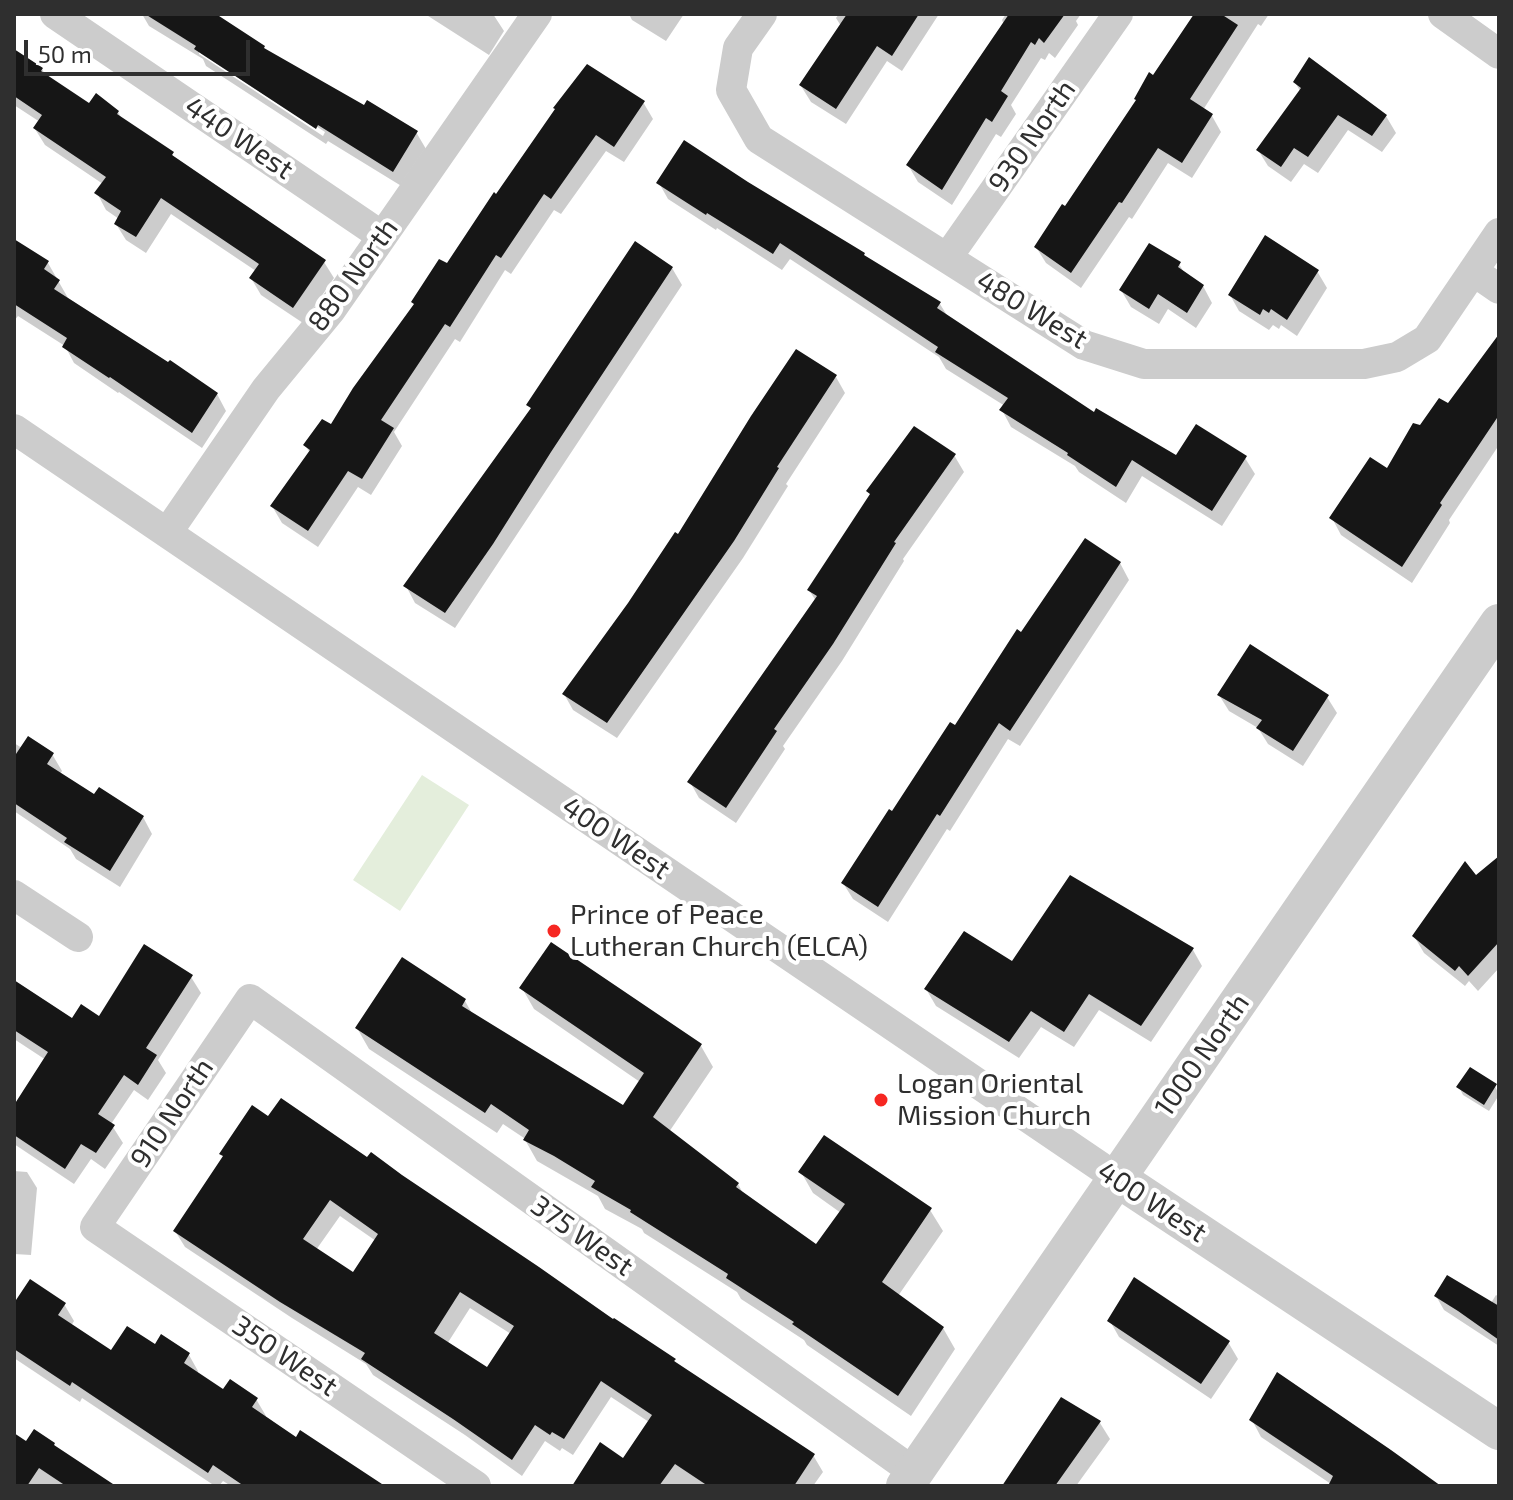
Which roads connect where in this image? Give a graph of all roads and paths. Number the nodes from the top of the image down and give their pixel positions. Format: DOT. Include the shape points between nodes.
graph roads {
  1 [pos="55,14"];
  2 [pos="537,14"];
  3 [pos="762,14"];
  4 [pos="1118,14"];
  5 [pos="1443,14"];
  6 [pos="1499,54"];
  7 [pos="1499,233"];
  8 [pos="382,236"];
  9 [pos="947,258"];
  10 [pos="1473,271"];
  11 [pos="1499,289"];
  12 [pos="14,429"];
  13 [pos="167,533"];
  14 [pos="1499,623"];
  15 [pos="14,895"];
  16 [pos="78,937"];
  17 [pos="250,999"];
  18 [pos="1117,1178"];
  19 [pos="95,1227"];
  20 [pos="1499,1431"];
  21 [pos="909,1479"];
  22 [pos="476,1486"];
  1 -- 8 [label="street, 440 West"];
  2 -- 8 [label="street, 880 North"];
  3 -- 9 [label="street, 480 West" via="738,48 731,90 759,139"];
  4 -- 9 [label="street, 930 North"];
  5 -- 6 [label="street"];
  7 -- 10 [label="street"];
  8 -- 13 [label="street, 880 North" via="331,310 266,389"];
  9 -- 10 [label="street, 480 West" via="1084,345 1144,364 1364,364 1397,357 1427,339"];
  10 -- 11 [label="street"];
  12 -- 13 [label="street, 400 West"];
  13 -- 18 [label="street, 400 West"];
  14 -- 18 [label="street, 1000 North"];
  15 -- 16 [label="street"];
  17 -- 19 [label="street, 910 North"];
  17 -- 21 [label="street, 375 West"];
  18 -- 20 [label="street, 400 West"];
  18 -- 21 [label="street, 1000 North"];
  19 -- 22 [label="street, 350 West"];
}
